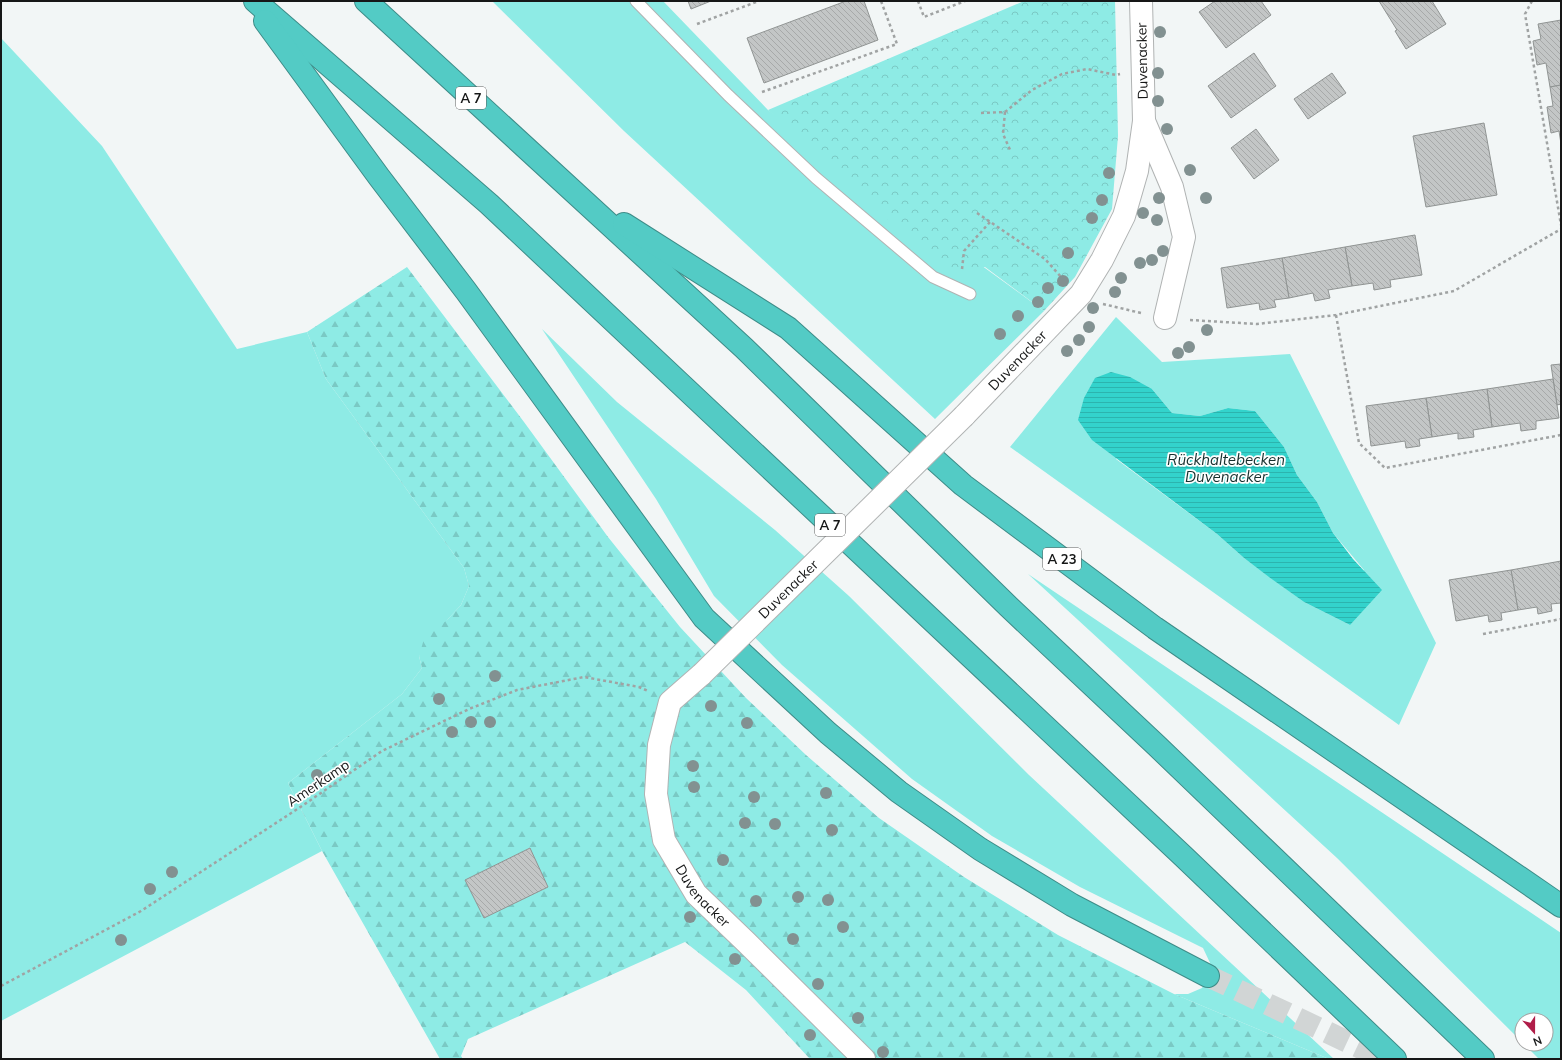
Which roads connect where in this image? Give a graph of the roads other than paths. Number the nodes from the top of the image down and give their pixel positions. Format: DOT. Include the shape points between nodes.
graph roads {
  1 [pos="250,1"];
  2 [pos="255,1"];
  3 [pos="366,1"];
  4 [pos="636,1"];
  5 [pos="1141,1"];
  6 [pos="1144,121"];
  7 [pos="576,194"];
  8 [pos="970,294"];
  9 [pos="1166,318"];
  10 [pos="1561,906"];
  11 [pos="1208,976"];
  12 [pos="864,1059"];
  13 [pos="1395,1059"];
  14 [pos="1483,1059"];
  1 -- 11 [label="highway" via="466,291 704,618 828,733 899,792 980,849 1072,905"];
  2 -- 13 [label="highway, A 7" via="489,204 1183,856"];
  3 -- 7 [label="highway, A 7"];
  4 -- 8 [label="lane" via="728,95 816,178 933,277"];
  5 -- 6 [label="street, Duvenacker"];
  6 -- 9 [label="street, Duvenacker" via="1172,188 1184,237"];
  6 -- 12 [label="street, Duvenacker, bridge" via="1137,171 1124,216 1081,294 964,416 702,674 670,702 659,745 656,794 664,840 696,894"];
  7 -- 10 [label="highway, A 23" via="788,328 963,485 1148,624"];
  7 -- 14 [label="highway, A 7" via="744,348 1009,607 1162,750"];
}
